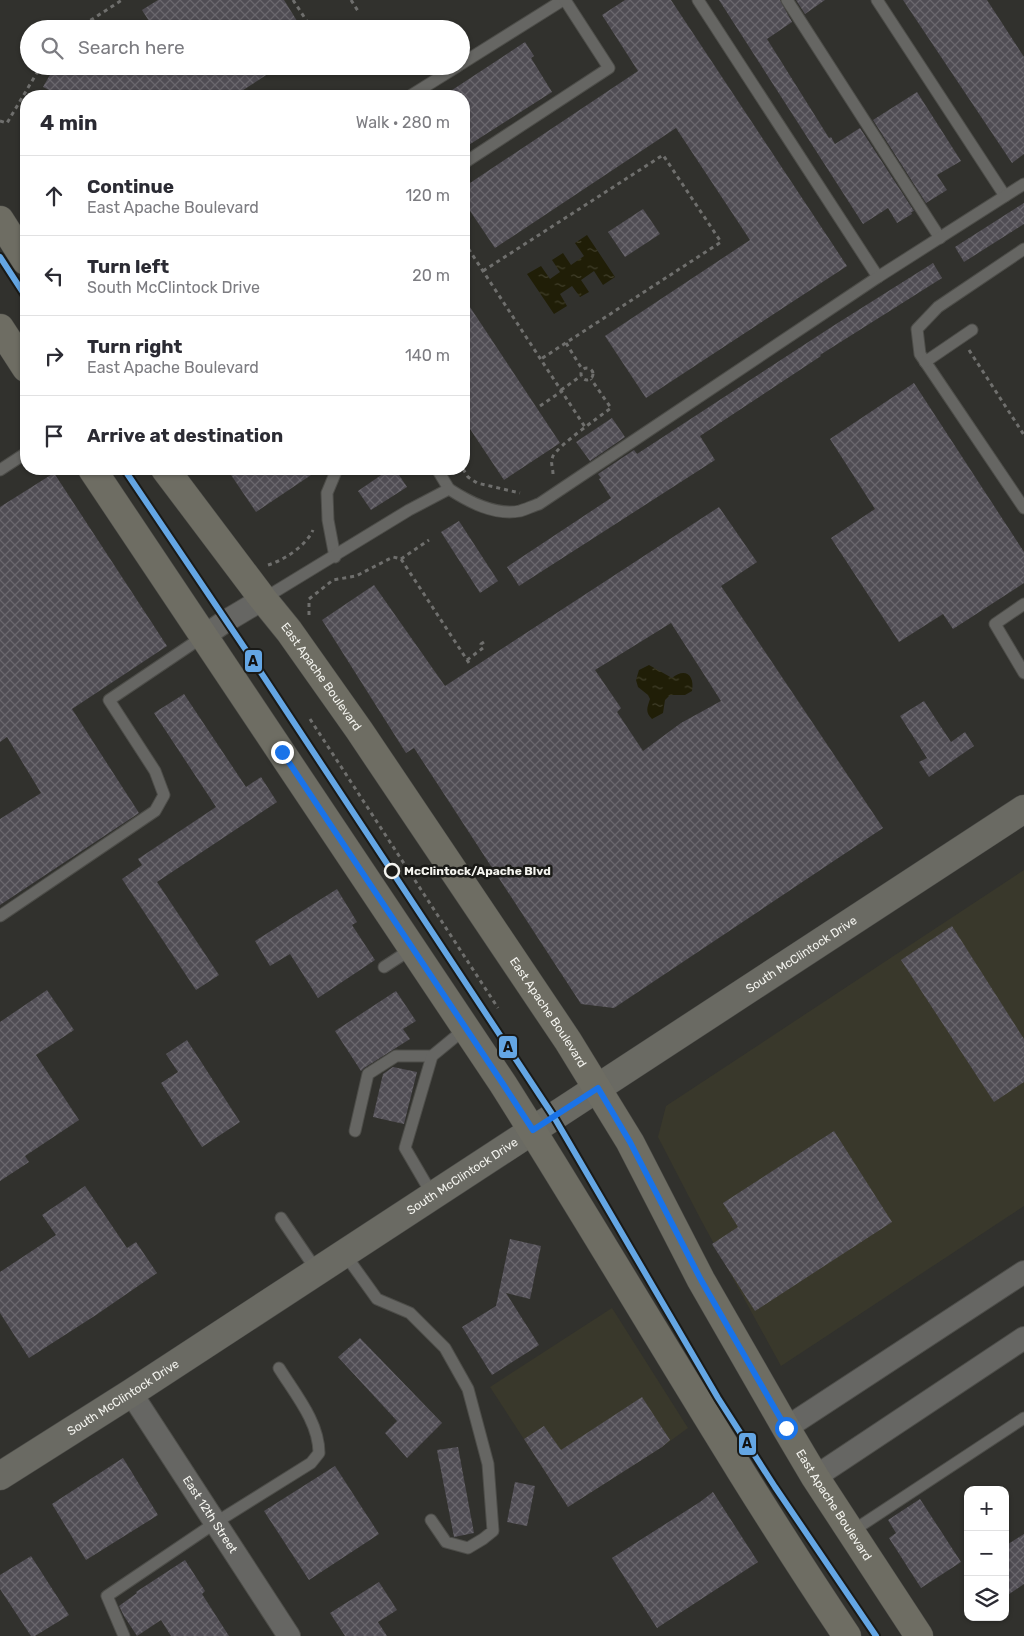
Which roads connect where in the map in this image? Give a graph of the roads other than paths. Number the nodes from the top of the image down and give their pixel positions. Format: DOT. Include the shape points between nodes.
graph roads {
  1 [pos="564,0"];
  2 [pos="698,0"];
  3 [pos="787,0"];
  4 [pos="876,0"];
  5 [pos="470,58"];
  6 [pos="444,75"];
  7 [pos="420,90"];
  8 [pos="470,159"];
  9 [pos="1024,184"];
  10 [pos="1005,196"];
  11 [pos="0,220"];
  12 [pos="940,238"];
  13 [pos="1024,249"];
  14 [pos="20,252"];
  15 [pos="878,277"];
  16 [pos="972,330"];
  17 [pos="925,362"];
  18 [pos="20,457"];
  19 [pos="0,470"];
  20 [pos="96,475"];
  21 [pos="170,475"];
  22 [pos="334,475"];
  23 [pos="441,475"];
  24 [pos="449,489"];
  25 [pos="1024,508"];
  26 [pos="335,557"];
  27 [pos="263,599"];
  28 [pos="1024,604"];
  29 [pos="204,636"];
  30 [pos="1024,673"];
  31 [pos="1024,809"];
  32 [pos="0,916"];
  33 [pos="413,948"];
  34 [pos="384,967"];
  35 [pos="466,1028"];
  36 [pos="432,1056"];
  37 [pos="598,1088"];
  38 [pos="533,1130"];
  39 [pos="355,1131"];
  40 [pos="433,1196"];
  41 [pos="281,1218"];
  42 [pos="344,1253"];
  43 [pos="317,1271"];
  44 [pos="1024,1272"];
  45 [pos="1024,1338"];
  46 [pos="279,1368"];
  47 [pos="131,1393"];
  48 [pos="1024,1418"];
  49 [pos="786,1428"];
  50 [pos="0,1476"];
  51 [pos="815,1477"];
  52 [pos="431,1520"];
  53 [pos="215,1523"];
  54 [pos="851,1532"];
  55 [pos="124,1636"];
  56 [pos="289,1636"];
  57 [pos="846,1636"];
  58 [pos="919,1636"];
  1 -- 5 [label="lane"];
  1 -- 8 [label="lane" via="609,68"];
  2 -- 15 [label="lane"];
  3 -- 12 [label="lane"];
  4 -- 10 [label="lane"];
  6 -- 7 [label="lane"];
  9 -- 10 [label="lane"];
  10 -- 12 [label="lane"];
  11 -- 14 [label="main road"];
  12 -- 15 [label="lane"];
  13 -- 17 [label="lane" via="938,306 918,329 920,354"];
  15 -- 24 [label="lane" via="539,504 519,511 494,511 469,502"];
  16 -- 17 [label="lane"];
  17 -- 25 [label="lane"];
  18 -- 19 [label="lane"];
  20 -- 29 [label="main road"];
  21 -- 27 [label="main road, East Apache Boulevard"];
  22 -- 26 [label="lane" via="327,493"];
  23 -- 24 [label="lane"];
  24 -- 26 [label="lane"];
  26 -- 27 [label="lane"];
  27 -- 29 [label="street"];
  27 -- 37 [label="main road, East Apache Boulevard" via="289,630 359,730"];
  28 -- 30 [label="lane" via="995,624"];
  29 -- 32 [label="lane" via="110,700 155,772 164,794 155,811"];
  29 -- 33 [label="main road"];
  31 -- 37 [label="main road, South McClintock Drive"];
  33 -- 34 [label="lane"];
  33 -- 35 [label="main road"];
  35 -- 36 [label="lane"];
  35 -- 38 [label="main road"];
  36 -- 39 [label="lane" via="396,1056 368,1074"];
  36 -- 40 [label="lane" via="405,1148"];
  37 -- 38 [label="main road, South McClintock Drive"];
  37 -- 49 [label="main road, East Apache Boulevard" via="630,1142 701,1280"];
  38 -- 40 [label="main road, South McClintock Drive"];
  38 -- 57 [label="main road" via="744,1477"];
  40 -- 42 [label="main road, South McClintock Drive"];
  41 -- 43 [label="lane"];
  42 -- 43 [label="main road, South McClintock Drive"];
  42 -- 52 [label="lane" via="377,1299 410,1313 445,1348 468,1389 488,1464 493,1531 468,1548 446,1542"];
  43 -- 47 [label="main road, South McClintock Drive"];
  44 -- 49 [label="street"];
  45 -- 51 [label="street"];
  46 -- 53 [label="lane" via="308,1415 319,1440 319,1453 311,1463"];
  47 -- 50 [label="main road, South McClintock Drive"];
  47 -- 53 [label="street, East 12th Street"];
  48 -- 54 [label="lane"];
  49 -- 51 [label="main road, East Apache Boulevard"];
  51 -- 54 [label="main road, East Apache Boulevard"];
  53 -- 55 [label="lane" via="107,1596"];
  53 -- 56 [label="street, East 12th Street"];
  54 -- 58 [label="main road, East Apache Boulevard"];
}
